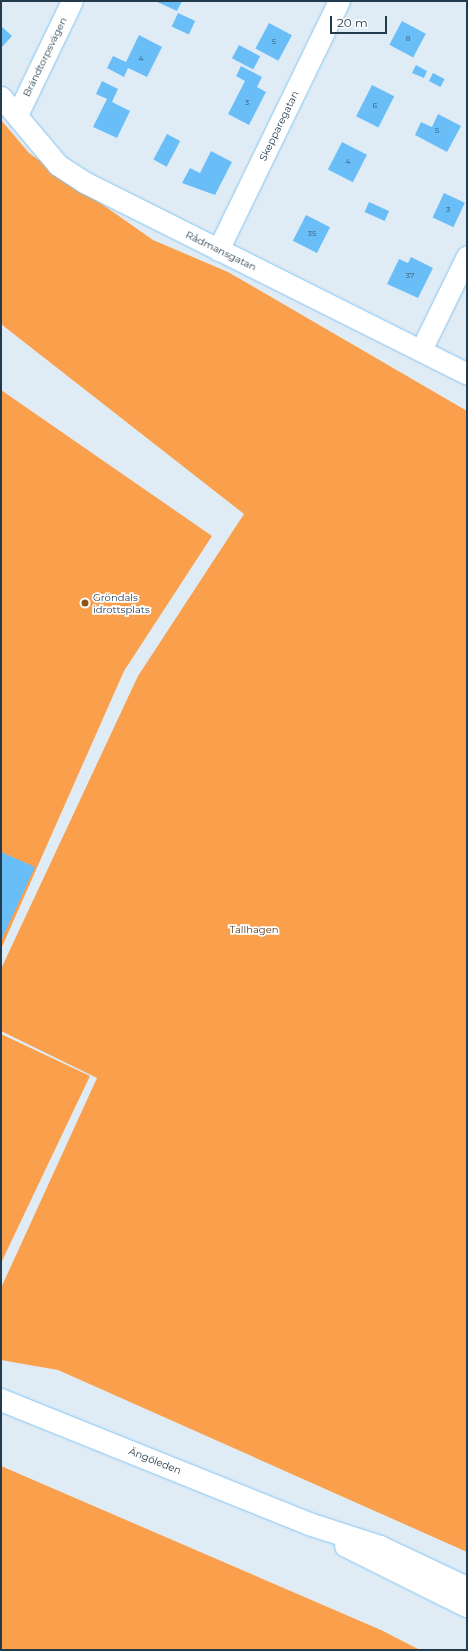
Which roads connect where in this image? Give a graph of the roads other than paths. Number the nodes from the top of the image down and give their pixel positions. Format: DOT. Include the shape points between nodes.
graph roads {
  1 [pos="72,1"];
  2 [pos="339,1"];
  3 [pos="1,96"];
  4 [pos="18,113"];
  5 [pos="218,250"];
  6 [pos="467,256"];
  7 [pos="422,348"];
  8 [pos="467,374"];
  9 [pos="1,1400"];
  10 [pos="308,1524"];
  11 [pos="467,1588"];
  12 [pos="467,1606"];
  1 -- 4 [label="street, Brändtorpsvägen"];
  2 -- 5 [label="street, Skepparegatan"];
  3 -- 4 [label="street, Rådmansgatan"];
  4 -- 5 [label="street, Rådmansgatan" via="35,141 64,169"];
  5 -- 7 [label="street, Rådmansgatan"];
  6 -- 7 [label="street"];
  7 -- 8 [label="street, Rådmansgatan"];
  9 -- 10 [label="main road, Ängöleden"];
  10 -- 11 [label="main road, Ängöleden" via="380,1547"];
  10 -- 12 [label="main road, Ängöleden" via="373,1562"];
}
